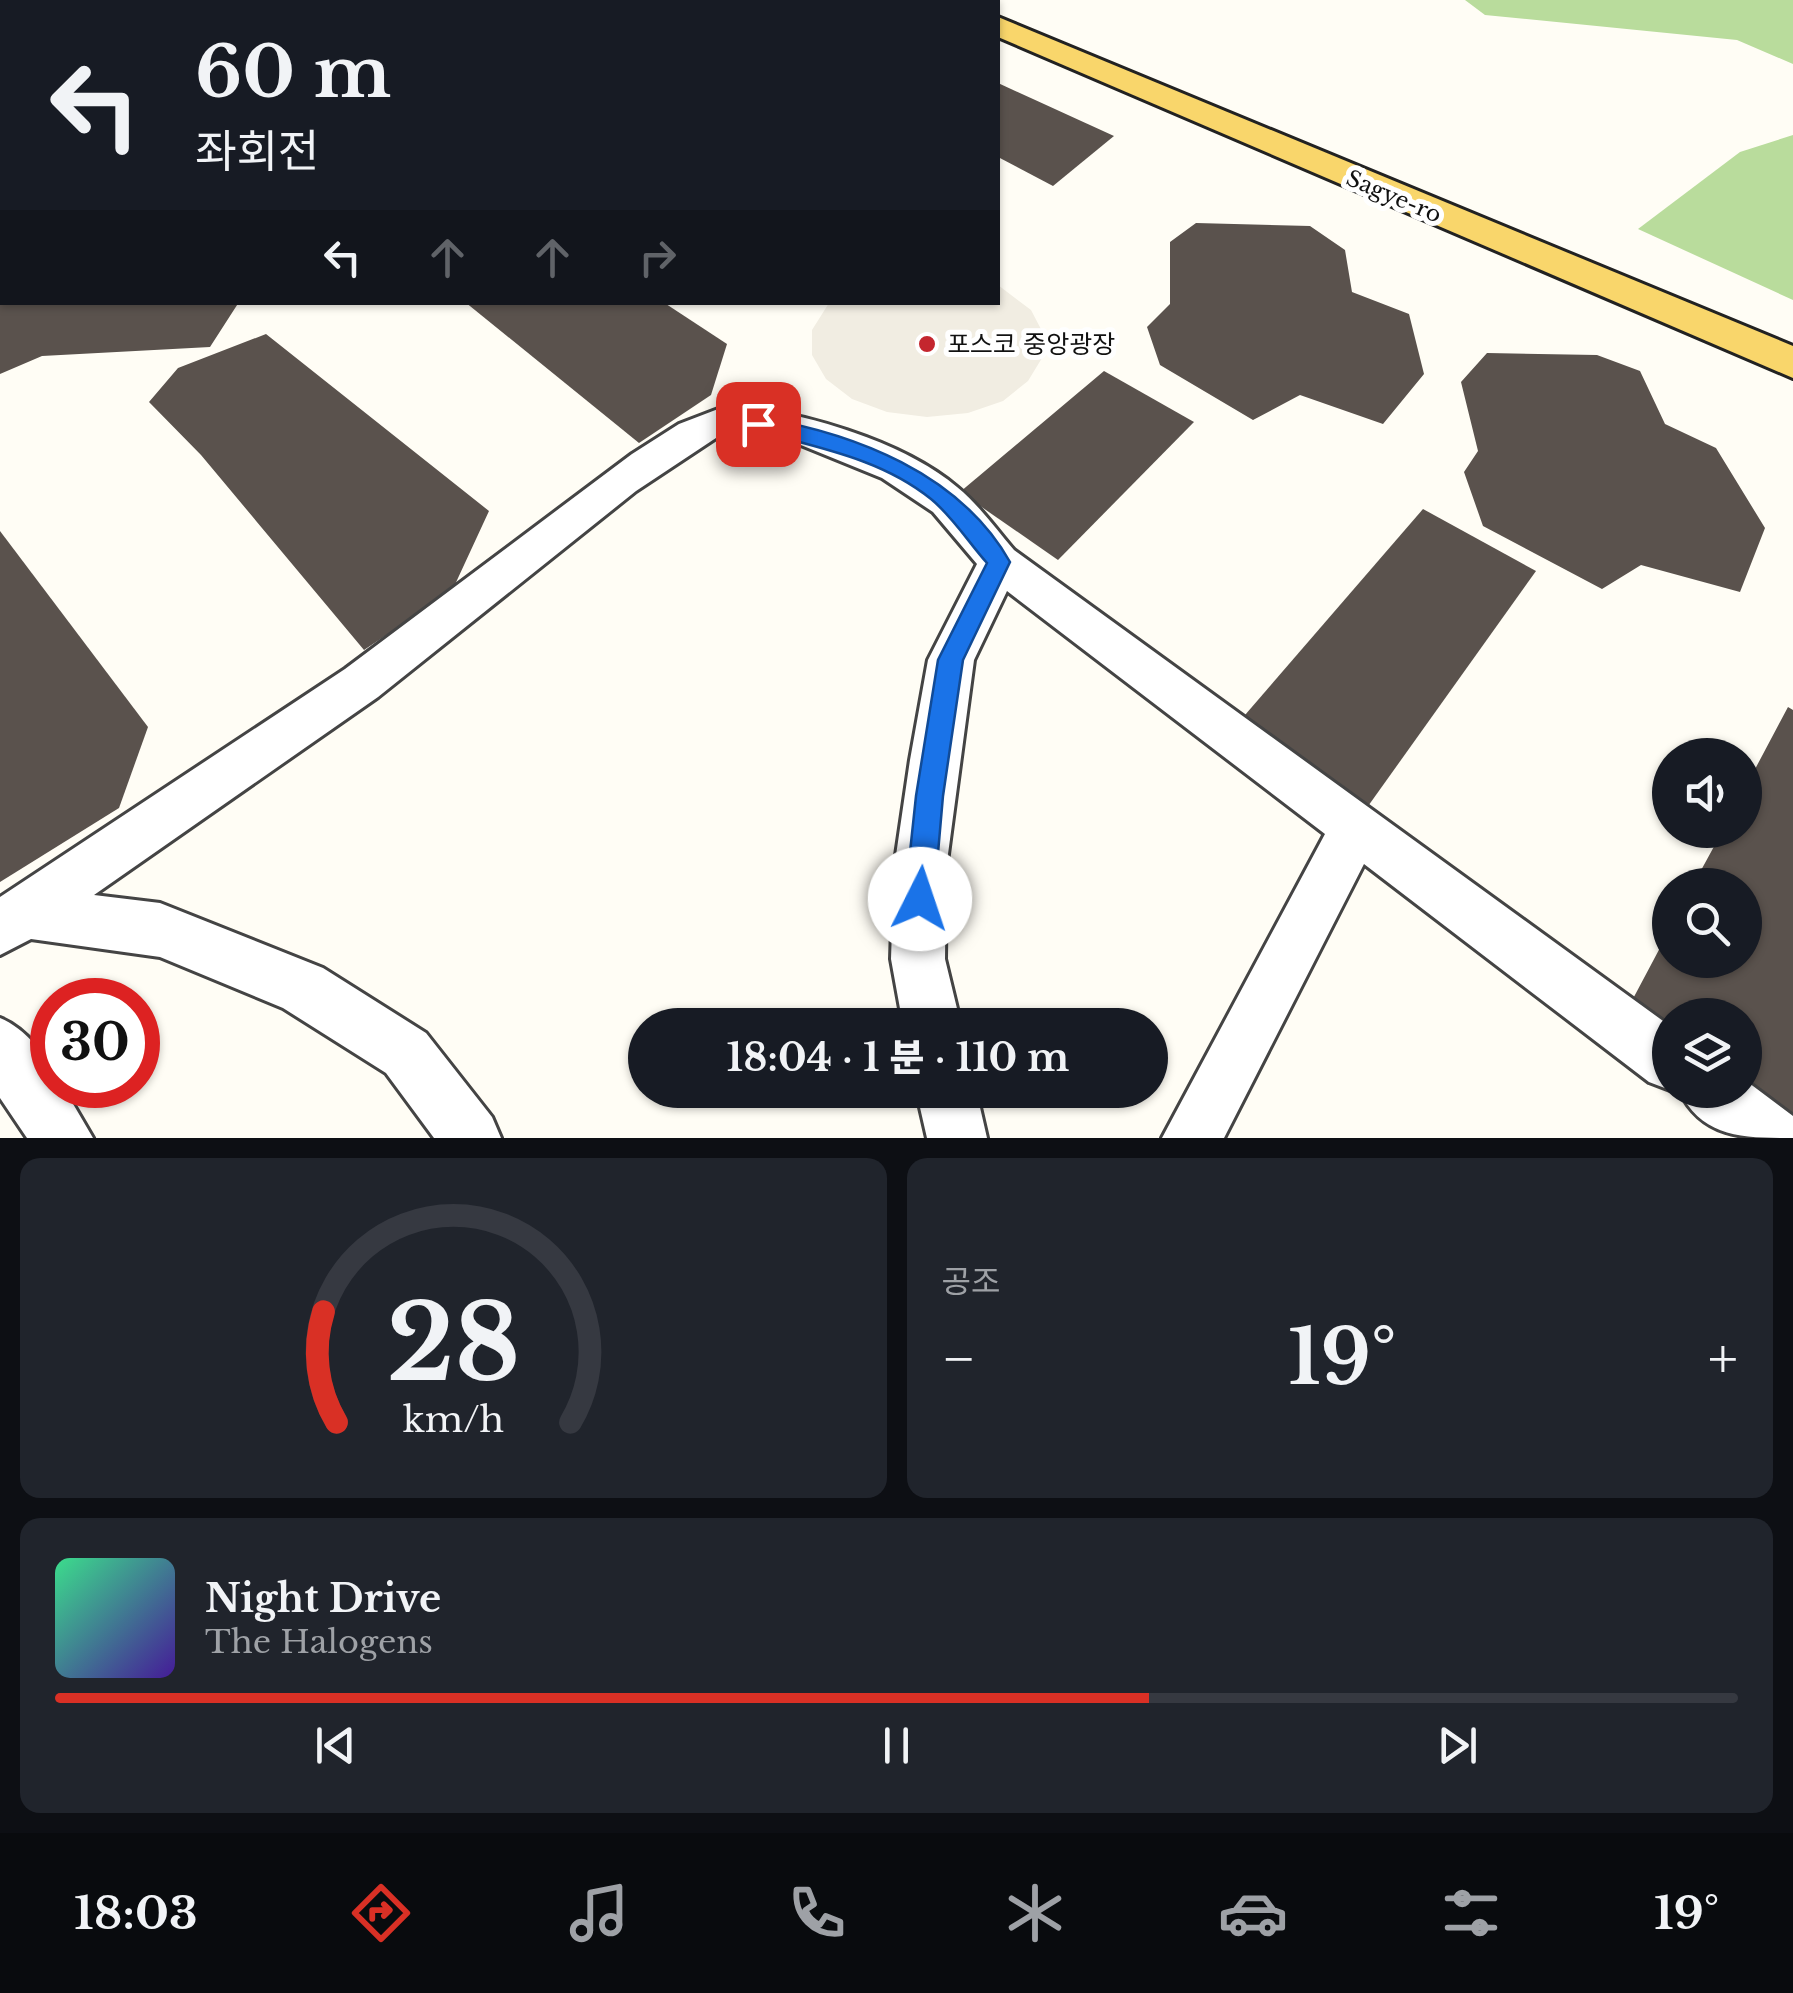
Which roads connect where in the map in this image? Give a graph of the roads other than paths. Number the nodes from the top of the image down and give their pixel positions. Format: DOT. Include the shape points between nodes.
graph roads {
  1 [pos="1000,27"];
  2 [pos="1793,363"];
  3 [pos="999,562"];
  4 [pos="1356,827"];
  5 [pos="12,920"];
  6 [pos="928,1008"];
  7 [pos="0,1046"];
  8 [pos="1652,1048"];
  9 [pos="950,1108"];
  10 [pos="1733,1108"];
  11 [pos="64,1138"];
  12 [pos="471,1138"];
  13 [pos="957,1138"];
  14 [pos="1192,1138"];
  15 [pos="1774,1138"];
  1 -- 2 [label="main road, Sagye-ro"];
  3 -- 4 [label="street"];
  3 -- 5 [label="street" via="939,494 878,458 794,430 723,419 623,477 375,674"];
  3 -- 6 [label="street" via="950,660 934,760 920,869 918,960"];
  4 -- 8 [label="street"];
  4 -- 14 [label="street"];
  5 -- 12 [label="street" via="160,930 303,988 406,1052"];
  7 -- 11 [label="street"];
  9 -- 13 [label="street"];
  10 -- 15 [label="street"];
}
